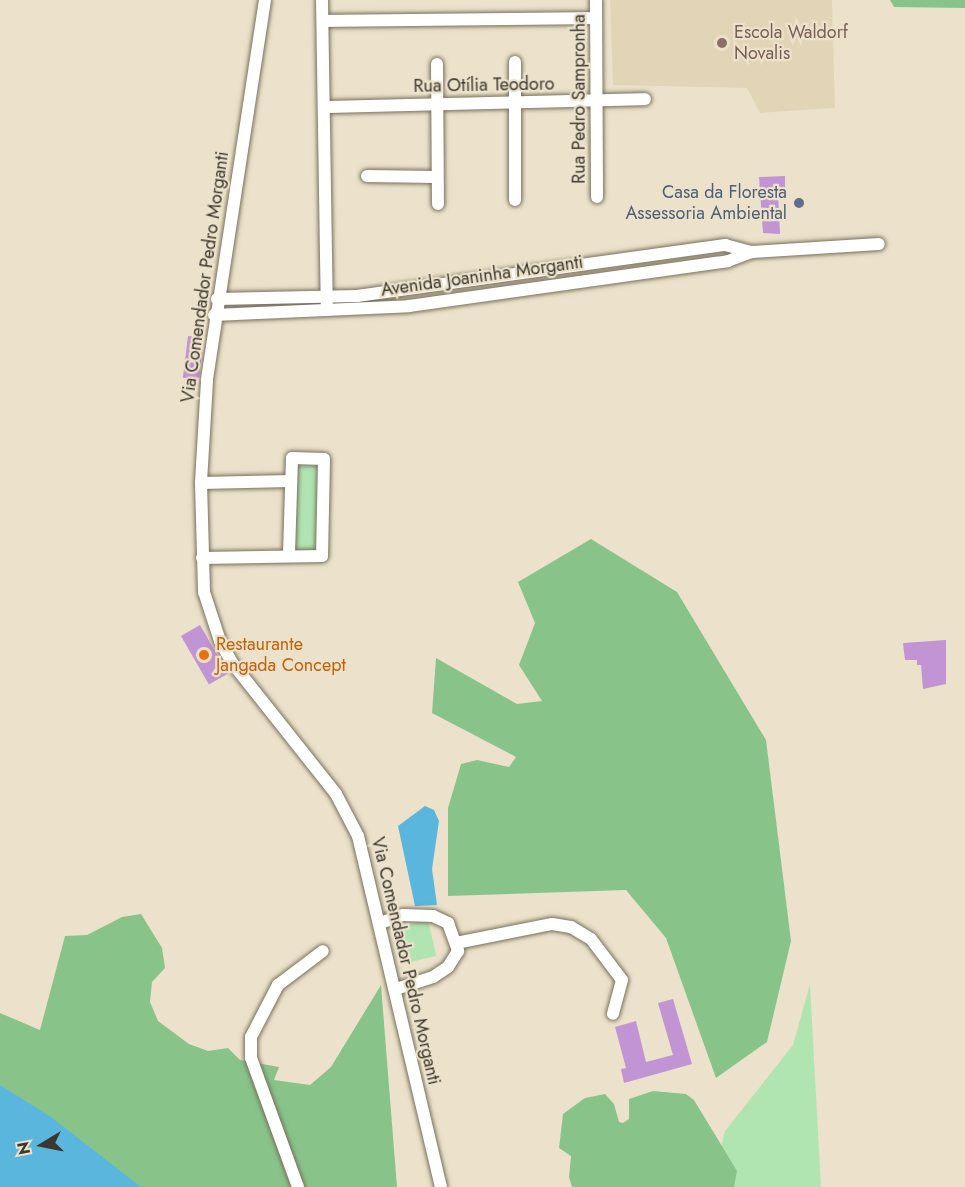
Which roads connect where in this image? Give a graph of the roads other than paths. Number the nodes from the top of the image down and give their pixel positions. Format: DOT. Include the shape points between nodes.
graph roads {
  1 [pos="265,0"];
  2 [pos="322,0"];
  3 [pos="596,0"];
  4 [pos="596,18"];
  5 [pos="323,21"];
  6 [pos="515,62"];
  7 [pos="436,64"];
  8 [pos="645,99"];
  9 [pos="598,100"];
  10 [pos="515,102"];
  11 [pos="436,104"];
  12 [pos="324,107"];
  13 [pos="368,176"];
  14 [pos="436,177"];
  15 [pos="597,198"];
  16 [pos="515,200"];
  17 [pos="438,204"];
  18 [pos="879,244"];
  19 [pos="753,252"];
  20 [pos="636,259"];
  21 [pos="638,272"];
  22 [pos="327,298"];
  23 [pos="217,299"];
  24 [pos="327,313"];
  25 [pos="214,315"];
  26 [pos="291,481"];
  27 [pos="201,483"];
  28 [pos="289,556"];
  29 [pos="202,558"];
  30 [pos="380,923"];
  31 [pos="456,943"];
  32 [pos="323,951"];
  33 [pos="395,989"];
  34 [pos="613,1014"];
  35 [pos="298,1187"];
  36 [pos="441,1187"];
  1 -- 23 [label="street, Via Comendador Pedro Morganti"];
  2 -- 5 [label="street"];
  3 -- 4 [label="street, Rua Pedro Sampronha"];
  4 -- 5 [label="street"];
  4 -- 9 [label="street, Rua Pedro Sampronha"];
  5 -- 12 [label="street"];
  6 -- 10 [label="street"];
  7 -- 11 [label="street"];
  8 -- 9 [label="street, Rua Otília Teodoro"];
  9 -- 10 [label="street, Rua Otília Teodoro"];
  9 -- 15 [label="street, Rua Pedro Sampronha"];
  10 -- 11 [label="street, Rua Otília Teodoro"];
  10 -- 16 [label="street"];
  11 -- 12 [label="street, Rua Otília Teodoro"];
  11 -- 14 [label="street"];
  12 -- 22 [label="street"];
  13 -- 14 [label="street"];
  14 -- 17 [label="street"];
  18 -- 19 [label="street, Avenida Joaninha Morganti"];
  19 -- 20 [label="street, Avenida Joaninha Morganti" via="725,245"];
  19 -- 21 [label="street, Avenida Joaninha Morganti" via="728,261"];
  20 -- 21 [label="street"];
  20 -- 22 [label="street, Avenida Joaninha Morganti" via="401,292"];
  21 -- 24 [label="street, Avenida Joaninha Morganti" via="409,306"];
  22 -- 23 [label="street, Avenida Joaninha Morganti"];
  22 -- 24 [label="street"];
  23 -- 25 [label="street, Via Comendador Pedro Morganti"];
  24 -- 25 [label="street, Avenida Joaninha Morganti"];
  25 -- 27 [label="street, Via Comendador Pedro Morganti"];
  26 -- 27 [label="street"];
  26 -- 28 [label="street"];
  26 -- 28 [label="street" via="292,458 324,459 322,556"];
  27 -- 29 [label="street, Via Comendador Pedro Morganti"];
  28 -- 29 [label="street"];
  29 -- 30 [label="street, Via Comendador Pedro Morganti" via="204,592 220,641 344,807 364,852"];
  30 -- 31 [label="street" via="403,915 433,916 448,923"];
  30 -- 33 [label="street, Via Comendador Pedro Morganti"];
  31 -- 33 [label="street" via="458,951 448,967 433,977"];
  31 -- 34 [label="street" via="552,924 571,927 591,939 621,980"];
  32 -- 35 [label="street" via="278,985 251,1037 251,1058"];
  33 -- 36 [label="street, Via Comendador Pedro Morganti"];
}
